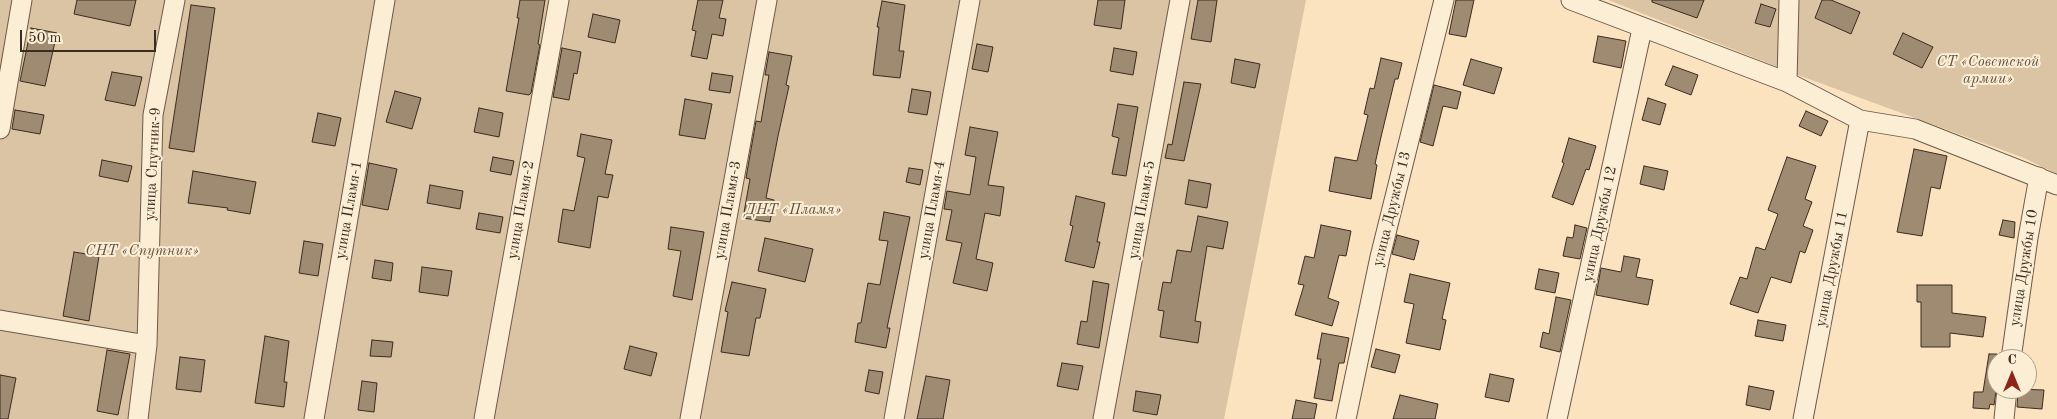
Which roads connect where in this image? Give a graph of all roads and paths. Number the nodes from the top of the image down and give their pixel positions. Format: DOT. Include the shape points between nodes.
graph roads {
  1 [pos="22,0"];
  2 [pos="175,0"];
  3 [pos="385,0"];
  4 [pos="559,0"];
  5 [pos="766,0"];
  6 [pos="970,0"];
  7 [pos="1180,0"];
  8 [pos="1444,0"];
  9 [pos="1571,0"];
  10 [pos="1789,0"];
  11 [pos="1642,29"];
  12 [pos="1787,82"];
  13 [pos="1860,120"];
  14 [pos="0,129"];
  15 [pos="2040,177"];
  16 [pos="2057,185"];
  17 [pos="0,320"];
  18 [pos="147,345"];
  19 [pos="2011,349"];
  20 [pos="2006,399"];
  21 [pos="138,419"];
  22 [pos="314,419"];
  23 [pos="484,419"];
  24 [pos="690,419"];
  25 [pos="894,419"];
  26 [pos="1104,419"];
  27 [pos="1346,419"];
  28 [pos="1557,419"];
  29 [pos="1803,419"];
  30 [pos="2004,419"];
  1 -- 14 [label="street"];
  2 -- 18 [label="street, улица Спутник-9" via="153,115"];
  3 -- 22 [label="street, улица Пламя-1"];
  4 -- 23 [label="street, улица Пламя-2"];
  5 -- 24 [label="street, улица Пламя-3"];
  6 -- 25 [label="street, улица Пламя-4"];
  7 -- 26 [label="street, улица Пламя-5"];
  8 -- 27 [label="street, улица Дружбы 13" via="1380,257"];
  9 -- 11 [label="street"];
  10 -- 12 [label="street"];
  11 -- 12 [label="street"];
  11 -- 28 [label="street, улица Дружбы 12"];
  12 -- 13 [label="street"];
  13 -- 15 [label="street" via="1915,129"];
  13 -- 29 [label="street, улица Дружбы 11"];
  15 -- 16 [label="street"];
  15 -- 19 [label="street, улица Дружбы 10"];
  17 -- 18 [label="street"];
  18 -- 21 [label="street, улица Спутник-9"];
  20 -- 30 [label="street"];
}
